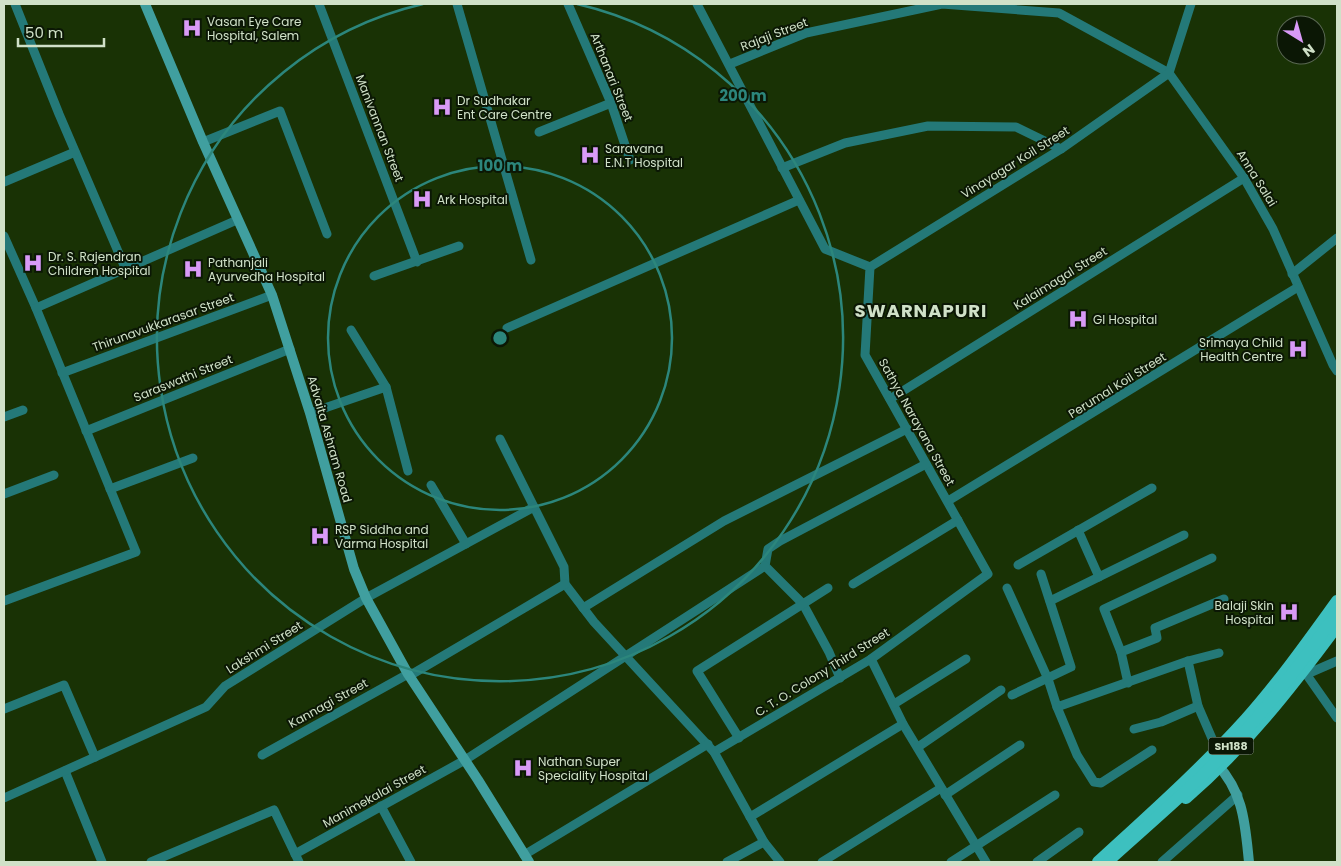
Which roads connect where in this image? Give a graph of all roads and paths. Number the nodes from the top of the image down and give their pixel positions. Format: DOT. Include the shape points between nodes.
graph roads {
  1 [pos="15,4"];
  2 [pos="145,4"];
  3 [pos="319,4"];
  4 [pos="457,4"];
  5 [pos="568,4"];
  6 [pos="697,4"];
  7 [pos="1191,4"];
  8 [pos="730,64"];
  9 [pos="1169,73"];
  10 [pos="611,104"];
  11 [pos="539,132"];
  12 [pos="202,142"];
  13 [pos="1061,149"];
  14 [pos="75,152"];
  15 [pos="630,160"];
  16 [pos="782,168"];
  17 [pos="1244,178"];
  18 [pos="4,182"];
  19 [pos="799,200"];
  20 [pos="237,220"];
  21 [pos="326,234"];
  22 [pos="4,236"];
  23 [pos="1337,238"];
  24 [pos="459,246"];
  25 [pos="531,260"];
  26 [pos="417,262"];
  27 [pos="870,267"];
  28 [pos="126,270"];
  29 [pos="1292,274"];
  30 [pos="374,276"];
  31 [pos="1298,287"];
  32 [pos="272,295"];
  33 [pos="36,308"];
  34 [pos="507,328"];
  35 [pos="351,330"];
  36 [pos="290,349"];
  37 [pos="1337,371"];
  38 [pos="62,373"];
  39 [pos="386,387"];
  40 [pos="890,399"];
  41 [pos="23,410"];
  42 [pos="310,413"];
  43 [pos="4,417"];
  44 [pos="907,429"];
  45 [pos="86,431"];
  46 [pos="500,439"];
  47 [pos="193,458"];
  48 [pos="926,464"];
  49 [pos="408,470"];
  50 [pos="54,476"];
  51 [pos="431,485"];
  52 [pos="1152,488"];
  53 [pos="110,489"];
  54 [pos="4,494"];
  55 [pos="948,502"];
  56 [pos="534,507"];
  57 [pos="958,520"];
  58 [pos="1078,530"];
  59 [pos="1184,535"];
  60 [pos="466,544"];
  61 [pos="1212,558"];
  62 [pos="1018,565"];
  63 [pos="765,566"];
  64 [pos="988,574"];
  65 [pos="1041,574"];
  66 [pos="1098,577"];
  67 [pos="565,584"];
  68 [pos="853,584"];
  69 [pos="828,588"];
  70 [pos="1007,588"];
  71 [pos="366,598"];
  72 [pos="1224,599"];
  73 [pos="4,601"];
  74 [pos="1050,601"];
  75 [pos="1337,601"];
  76 [pos="803,604"];
  77 [pos="583,608"];
  78 [pos="1337,613"];
  79 [pos="1337,626"];
  80 [pos="1121,652"];
  81 [pos="1220,653"];
  82 [pos="626,656"];
  83 [pos="871,659"];
  84 [pos="966,659"];
  85 [pos="1188,661"];
  86 [pos="1337,661"];
  87 [pos="1306,673"];
  88 [pos="408,675"];
  89 [pos="840,678"];
  90 [pos="1048,679"];
  91 [pos="1128,683"];
  92 [pos="1001,690"];
  93 [pos="1012,695"];
  94 [pos="894,704"];
  95 [pos="1198,706"];
  96 [pos="1057,707"];
  97 [pos="4,709"];
  98 [pos="1337,718"];
  99 [pos="903,724"];
  100 [pos="1134,729"];
  101 [pos="739,738"];
  102 [pos="708,744"];
  103 [pos="1020,744"];
  104 [pos="918,747"];
  105 [pos="1152,750"];
  106 [pos="714,752"];
  107 [pos="1214,753"];
  108 [pos="262,755"];
  109 [pos="95,757"];
  110 [pos="465,760"];
  111 [pos="1221,768"];
  112 [pos="65,771"];
  113 [pos="943,791"];
  114 [pos="1055,795"];
  115 [pos="1238,795"];
  116 [pos="4,798"];
  117 [pos="381,806"];
  118 [pos="750,817"];
  119 [pos="1079,832"];
  120 [pos="764,842"];
  121 [pos="977,847"];
  122 [pos="297,858"];
  123 [pos="526,859"];
  124 [pos="102,862"];
  125 [pos="151,862"];
  126 [pos="411,862"];
  127 [pos="727,862"];
  128 [pos="780,862"];
  129 [pos="822,862"];
  130 [pos="951,862"];
  131 [pos="986,862"];
  132 [pos="1037,862"];
  133 [pos="1098,862"];
  134 [pos="1107,862"];
  135 [pos="1115,862"];
  136 [pos="1162,862"];
  137 [pos="1249,862"];
  1 -- 14 [label="street"];
  2 -- 12 [label="street, Advaita Ashram Road"];
  3 -- 26 [label="street, Manivannan Street"];
  4 -- 25 [label="street"];
  5 -- 10 [label="street, Arthanari Street"];
  6 -- 8 [label="street"];
  7 -- 9 [label="street"];
  8 -- 9 [label="street, Rajaji Street" via="806,33 942,4 1059,13"];
  8 -- 16 [label="street"];
  9 -- 13 [label="street, Vinayagar Koil Street"];
  9 -- 17 [label="street, Anna Salai"];
  10 -- 11 [label="street"];
  10 -- 15 [label="street, Arthanari Street"];
  12 -- 20 [label="street, Advaita Ashram Road"];
  12 -- 21 [label="street" via="280,111"];
  13 -- 16 [label="street" via="1016,127 928,126 845,143"];
  13 -- 27 [label="street, Vinayagar Koil Street"];
  14 -- 18 [label="street"];
  14 -- 28 [label="street"];
  16 -- 19 [label="street"];
  17 -- 29 [label="street, Anna Salai" via="1273,229"];
  17 -- 40 [label="street, Kalaimagal Street"];
  19 -- 27 [label="street" via="825,249"];
  19 -- 34 [label="street"];
  20 -- 28 [label="street"];
  20 -- 32 [label="street, Advaita Ashram Road"];
  22 -- 33 [label="street"];
  23 -- 29 [label="street"];
  24 -- 26 [label="street"];
  26 -- 30 [label="street"];
  27 -- 40 [label="street, Sathya Narayana Street" via="865,355"];
  28 -- 33 [label="street"];
  29 -- 31 [label="street, Anna Salai"];
  31 -- 37 [label="street, Anna Salai"];
  31 -- 55 [label="street, Perumal Koil Street"];
  32 -- 36 [label="street, Advaita Ashram Road"];
  32 -- 38 [label="street, Thirunavukkarasar Street"];
  33 -- 38 [label="street"];
  35 -- 39 [label="street"];
  36 -- 42 [label="street, Advaita Ashram Road"];
  36 -- 45 [label="street, Saraswathi Street"];
  38 -- 45 [label="street"];
  39 -- 42 [label="street"];
  39 -- 49 [label="street"];
  40 -- 44 [label="street, Sathya Narayana Street"];
  41 -- 43 [label="street"];
  42 -- 71 [label="street, Advaita Ashram Road" via="354,569"];
  44 -- 48 [label="street, Sathya Narayana Street"];
  44 -- 77 [label="street" via="724,522"];
  45 -- 53 [label="street"];
  46 -- 56 [label="street"];
  47 -- 53 [label="street"];
  48 -- 55 [label="street, Sathya Narayana Street"];
  48 -- 63 [label="street" via="780,541 768,550"];
  50 -- 54 [label="street"];
  51 -- 60 [label="street"];
  52 -- 58 [label="street"];
  53 -- 73 [label="street" via="136,552"];
  55 -- 57 [label="street, Sathya Narayana Street"];
  56 -- 60 [label="street, Lakshmi Street"];
  56 -- 67 [label="street" via="564,568"];
  57 -- 64 [label="street, Sathya Narayana Street"];
  57 -- 68 [label="street"];
  58 -- 62 [label="street"];
  58 -- 66 [label="street"];
  59 -- 66 [label="street"];
  60 -- 71 [label="street, Lakshmi Street"];
  61 -- 80 [label="street" via="1104,609"];
  63 -- 76 [label="street"];
  63 -- 82 [label="street, Manimekalai Street"];
  64 -- 83 [label="street, C. T. O. Colony Third Street"];
  65 -- 74 [label="street"];
  66 -- 74 [label="street"];
  67 -- 77 [label="street"];
  67 -- 88 [label="street, Kannagi Street"];
  69 -- 76 [label="street"];
  70 -- 90 [label="street"];
  71 -- 88 [label="street, Advaita Ashram Road"];
  71 -- 109 [label="street, Lakshmi Street" via="225,686 206,708"];
  72 -- 80 [label="street" via="1155,628 1157,638"];
  74 -- 90 [label="street" via="1071,667"];
  75 -- 107 [label="main road" via="1272,689"];
  76 -- 89 [label="street"];
  76 -- 101 [label="street" via="697,671"];
  77 -- 82 [label="street"];
  78 -- 134 [label="main road, SH188, bridge" via="1297,668 1238,738 1206,772"];
  79 -- 87 [label="main road"];
  80 -- 91 [label="street"];
  81 -- 85 [label="street"];
  82 -- 102 [label="street"];
  82 -- 110 [label="street, Manimekalai Street"];
  83 -- 89 [label="street, C. T. O. Colony Third Street"];
  83 -- 94 [label="street"];
  84 -- 94 [label="street"];
  85 -- 91 [label="street"];
  85 -- 95 [label="street"];
  86 -- 87 [label="street"];
  87 -- 98 [label="street"];
  87 -- 111 [label="main road"];
  88 -- 108 [label="street, Kannagi Street"];
  88 -- 110 [label="street, Advaita Ashram Road"];
  89 -- 101 [label="street, C. T. O. Colony Third Street"];
  90 -- 93 [label="street"];
  90 -- 96 [label="street"];
  91 -- 96 [label="street"];
  92 -- 104 [label="street"];
  94 -- 99 [label="street"];
  95 -- 100 [label="street" via="1161,722"];
  95 -- 107 [label="street"];
  96 -- 105 [label="street" via="1077,755 1094,782 1101,783"];
  97 -- 109 [label="street" via="64,685"];
  99 -- 104 [label="street"];
  99 -- 118 [label="street"];
  101 -- 106 [label="street, C. T. O. Colony Third Street"];
  102 -- 106 [label="street"];
  102 -- 123 [label="street"];
  103 -- 113 [label="street"];
  104 -- 113 [label="street"];
  106 -- 118 [label="street"];
  107 -- 111 [label="street"];
  107 -- 133 [label="main road"];
  109 -- 112 [label="street, Lakshmi Street"];
  110 -- 117 [label="street, Manimekalai Street"];
  110 -- 123 [label="street, Advaita Ashram Road"];
  111 -- 115 [label="street"];
  111 -- 135 [label="main road"];
  112 -- 116 [label="street, Lakshmi Street"];
  112 -- 124 [label="street"];
  113 -- 121 [label="street"];
  113 -- 129 [label="street"];
  114 -- 121 [label="street"];
  115 -- 136 [label="street"];
  115 -- 137 [label="street"];
  117 -- 122 [label="street, Manimekalai Street"];
  117 -- 126 [label="street"];
  118 -- 120 [label="street"];
  119 -- 132 [label="street"];
  120 -- 127 [label="street"];
  120 -- 128 [label="street"];
  121 -- 130 [label="street"];
  121 -- 131 [label="street"];
  122 -- 125 [label="street" via="274,810"];
}
